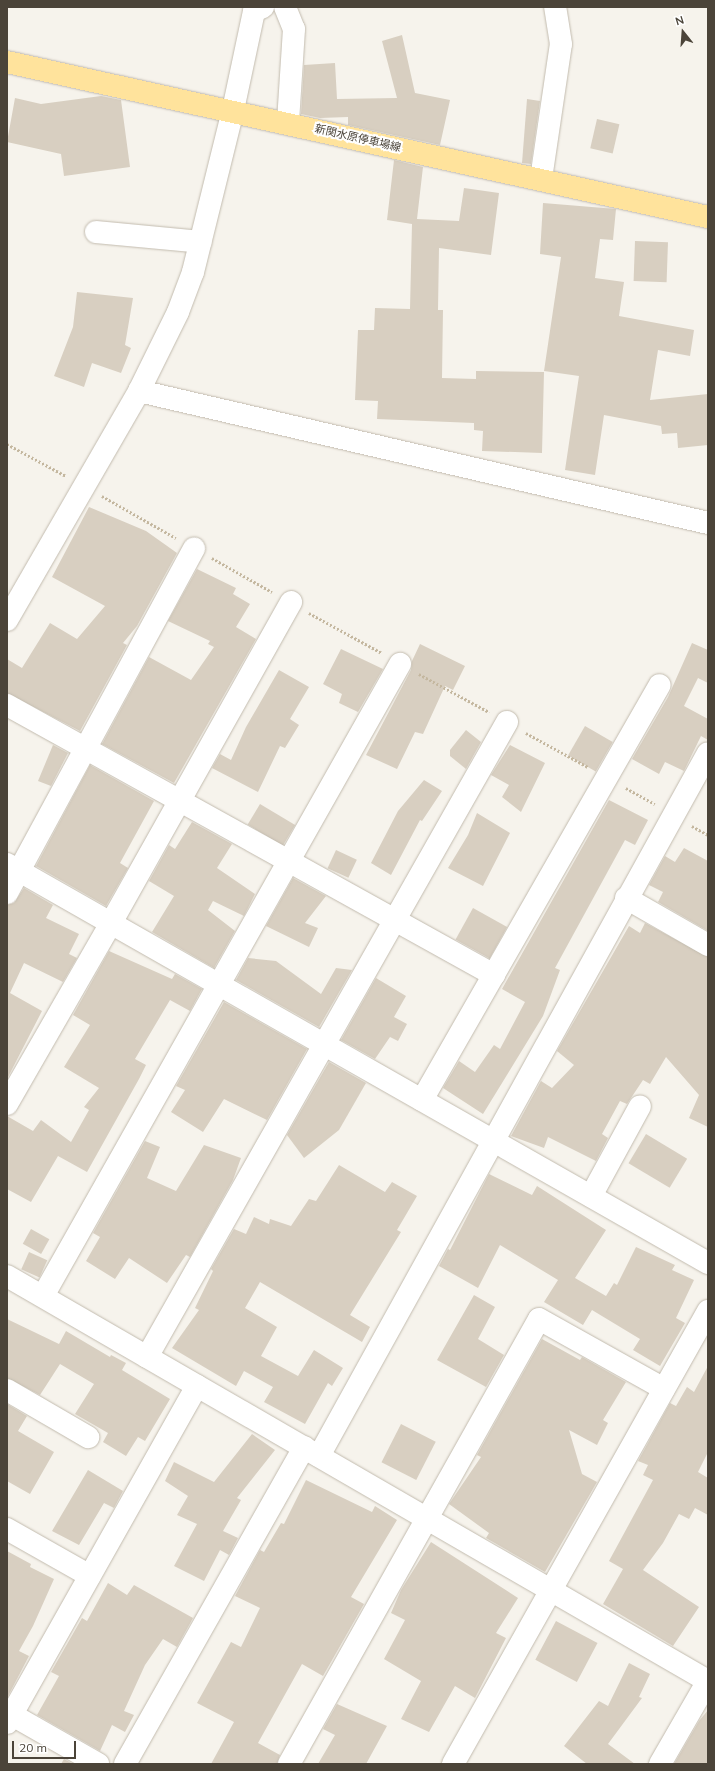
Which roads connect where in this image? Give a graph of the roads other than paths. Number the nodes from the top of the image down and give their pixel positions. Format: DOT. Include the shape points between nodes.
graph roads {
  1 [pos="264,7"];
  2 [pos="285,7"];
  3 [pos="555,7"];
  4 [pos="7,62"];
  5 [pos="233,110"];
  6 [pos="288,122"];
  7 [pos="541,179"];
  8 [pos="708,217"];
  9 [pos="96,232"];
  10 [pos="200,242"];
  11 [pos="139,391"];
  12 [pos="708,523"];
  13 [pos="194,548"];
  14 [pos="291,602"];
  15 [pos="7,620"];
  16 [pos="400,664"];
  17 [pos="660,685"];
  18 [pos="7,705"];
  19 [pos="507,722"];
  20 [pos="86,748"];
  21 [pos="708,753"];
  22 [pos="180,801"];
  23 [pos="289,861"];
  24 [pos="13,868"];
  25 [pos="7,893"];
  26 [pos="626,898"];
  27 [pos="395,920"];
  28 [pos="111,923"];
  29 [pos="708,945"];
  30 [pos="494,975"];
  31 [pos="219,985"];
  32 [pos="324,1045"];
  33 [pos="422,1100"];
  34 [pos="7,1104"];
  35 [pos="640,1106"];
  36 [pos="492,1140"];
  37 [pos="591,1196"];
  38 [pos="708,1263"];
  39 [pos="7,1276"];
  40 [pos="43,1296"];
  41 [pos="708,1311"];
  42 [pos="147,1357"];
  43 [pos="197,1386"];
  44 [pos="664,1388"];
  45 [pos="7,1390"];
  46 [pos="88,1437"];
  47 [pos="311,1452"];
  48 [pos="427,1519"];
  49 [pos="7,1529"];
  50 [pos="90,1576"];
  51 [pos="551,1590"];
  52 [pos="708,1681"];
  53 [pos="8,1717"];
  54 [pos="98,1764"];
  55 [pos="125,1764"];
  56 [pos="289,1764"];
  57 [pos="453,1764"];
  58 [pos="660,1764"];
  1 -- 5 [label="street" via="254,11"];
  2 -- 6 [label="street" via="294,29"];
  3 -- 7 [label="street" via="560,44"];
  4 -- 5 [label="main road, 新関水原停車場線"];
  5 -- 6 [label="main road, 新関水原停車場線"];
  5 -- 10 [label="street"];
  6 -- 7 [label="main road, 新関水原停車場線"];
  7 -- 8 [label="main road, 新関水原停車場線"];
  9 -- 10 [label="street"];
  10 -- 11 [label="street" via="193,272 178,312"];
  11 -- 12 [label="street"];
  11 -- 15 [label="street"];
  13 -- 20 [label="street"];
  14 -- 22 [label="street"];
  16 -- 23 [label="street"];
  17 -- 30 [label="street"];
  18 -- 20 [label="street"];
  19 -- 27 [label="street"];
  20 -- 22 [label="street"];
  20 -- 24 [label="street"];
  21 -- 26 [label="street"];
  22 -- 23 [label="street"];
  22 -- 28 [label="street"];
  23 -- 27 [label="street"];
  23 -- 31 [label="street"];
  24 -- 25 [label="street"];
  24 -- 28 [label="street"];
  26 -- 29 [label="street"];
  26 -- 36 [label="street"];
  27 -- 30 [label="street"];
  27 -- 32 [label="street"];
  28 -- 31 [label="street"];
  28 -- 34 [label="street"];
  30 -- 33 [label="street"];
  31 -- 32 [label="street"];
  31 -- 40 [label="street"];
  32 -- 33 [label="street"];
  32 -- 42 [label="street"];
  33 -- 36 [label="street"];
  35 -- 37 [label="street"];
  36 -- 37 [label="street"];
  36 -- 47 [label="street"];
  37 -- 38 [label="street"];
  39 -- 40 [label="street"];
  40 -- 42 [label="street"];
  41 -- 44 [label="street"];
  42 -- 43 [label="street"];
  43 -- 47 [label="street"];
  43 -- 50 [label="street"];
  44 -- 48 [label="street" via="539,1318"];
  44 -- 51 [label="street"];
  45 -- 46 [label="street"];
  47 -- 48 [label="street"];
  47 -- 55 [label="street"];
  48 -- 51 [label="street"];
  48 -- 56 [label="street"];
  49 -- 50 [label="street"];
  50 -- 53 [label="street"];
  51 -- 52 [label="street"];
  51 -- 57 [label="street"];
  52 -- 58 [label="street"];
  53 -- 54 [label="street"];
}
